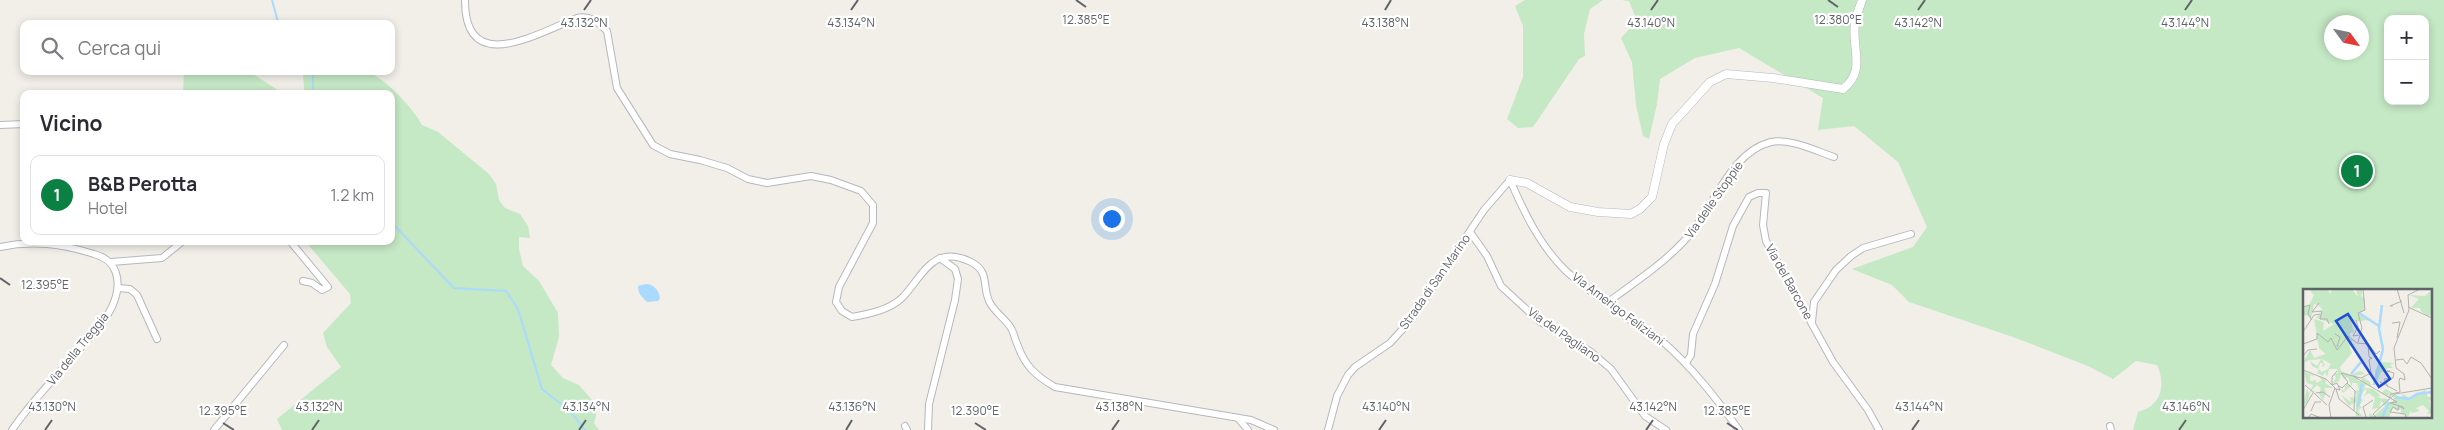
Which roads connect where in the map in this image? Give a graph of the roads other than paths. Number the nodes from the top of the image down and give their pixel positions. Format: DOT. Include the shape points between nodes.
graph roads {
  1 [pos="465,0"];
  2 [pos="1862,0"];
  3 [pos="20,124"];
  4 [pos="0,125"];
  5 [pos="1834,157"];
  6 [pos="1510,180"];
  7 [pos="1470,232"];
  8 [pos="1911,234"];
  9 [pos="20,244"];
  10 [pos="52,245"];
  11 [pos="178,245"];
  12 [pos="293,245"];
  13 [pos="0,247"];
  14 [pos="940,258"];
  15 [pos="111,262"];
  16 [pos="302,281"];
  17 [pos="118,288"];
  18 [pos="1608,302"];
  19 [pos="1812,323"];
  20 [pos="157,339"];
  21 [pos="284,345"];
  22 [pos="1686,363"];
  23 [pos="1238,418"];
  24 [pos="12,430"];
  25 [pos="214,430"];
  26 [pos="928,430"];
  27 [pos="1248,430"];
  28 [pos="1274,430"];
  29 [pos="1328,430"];
  30 [pos="1666,430"];
  31 [pos="1739,430"];
  32 [pos="1879,430"];
  1 -- 14 [label="street" via="473,36 490,44 517,42 583,16 594,19 608,30 617,88 653,145 670,154 727,168 748,179 767,183 811,176 860,191 873,205 873,223 838,287 836,302 847,314 866,314 901,299 926,267"];
  2 -- 6 [label="street" via="1854,22 1857,63 1852,81 1843,89 1726,74 1710,82 1672,124 1664,144 1652,198 1631,214 1570,207 1527,183"];
  3 -- 4 [label="street"];
  5 -- 18 [label="street, Via delle Stoppie" via="1788,142 1772,142 1756,149 1739,161 1687,239"];
  6 -- 7 [label="street, Strada di San Marino"];
  6 -- 18 [label="street, Via Amerigo Feliziani" via="1543,243 1566,270"];
  7 -- 29 [label="street, Strada di San Marino" via="1410,321 1390,343 1348,375 1337,396"];
  7 -- 30 [label="street, Via del Pagliano" via="1487,256 1501,286 1539,321 1591,352 1611,369 1645,416"];
  8 -- 19 [label="street" via="1864,248 1851,256 1836,270 1814,302"];
  9 -- 13 [label="street"];
  10 -- 15 [label="street" via="102,256"];
  11 -- 15 [label="street" via="162,258"];
  12 -- 16 [label="street" via="328,287 322,290"];
  14 -- 23 [label="street" via="959,256 975,264 984,274 990,302 1012,329 1022,357 1031,371 1055,387"];
  14 -- 26 [label="street" via="955,269 958,279 929,404"];
  15 -- 17 [label="street" via="117,272"];
  17 -- 20 [label="street" via="130,289 137,295"];
  17 -- 24 [label="street, Via della Treggia" via="114,303 100,325"];
  18 -- 22 [label="street, Via Amerigo Feliziani"];
  19 -- 22 [label="street, Via del Barcone" via="1766,241 1763,225 1766,193 1758,193 1749,197 1733,226 1715,284 1693,334 1691,355"];
  19 -- 32 [label="street, Via del Barcone" via="1833,362"];
  21 -- 25 [label="street"];
  22 -- 31 [label="street, Via Amerigo Feliziani" via="1713,393"];
  23 -- 27 [label="street"];
  23 -- 28 [label="street"];
}
